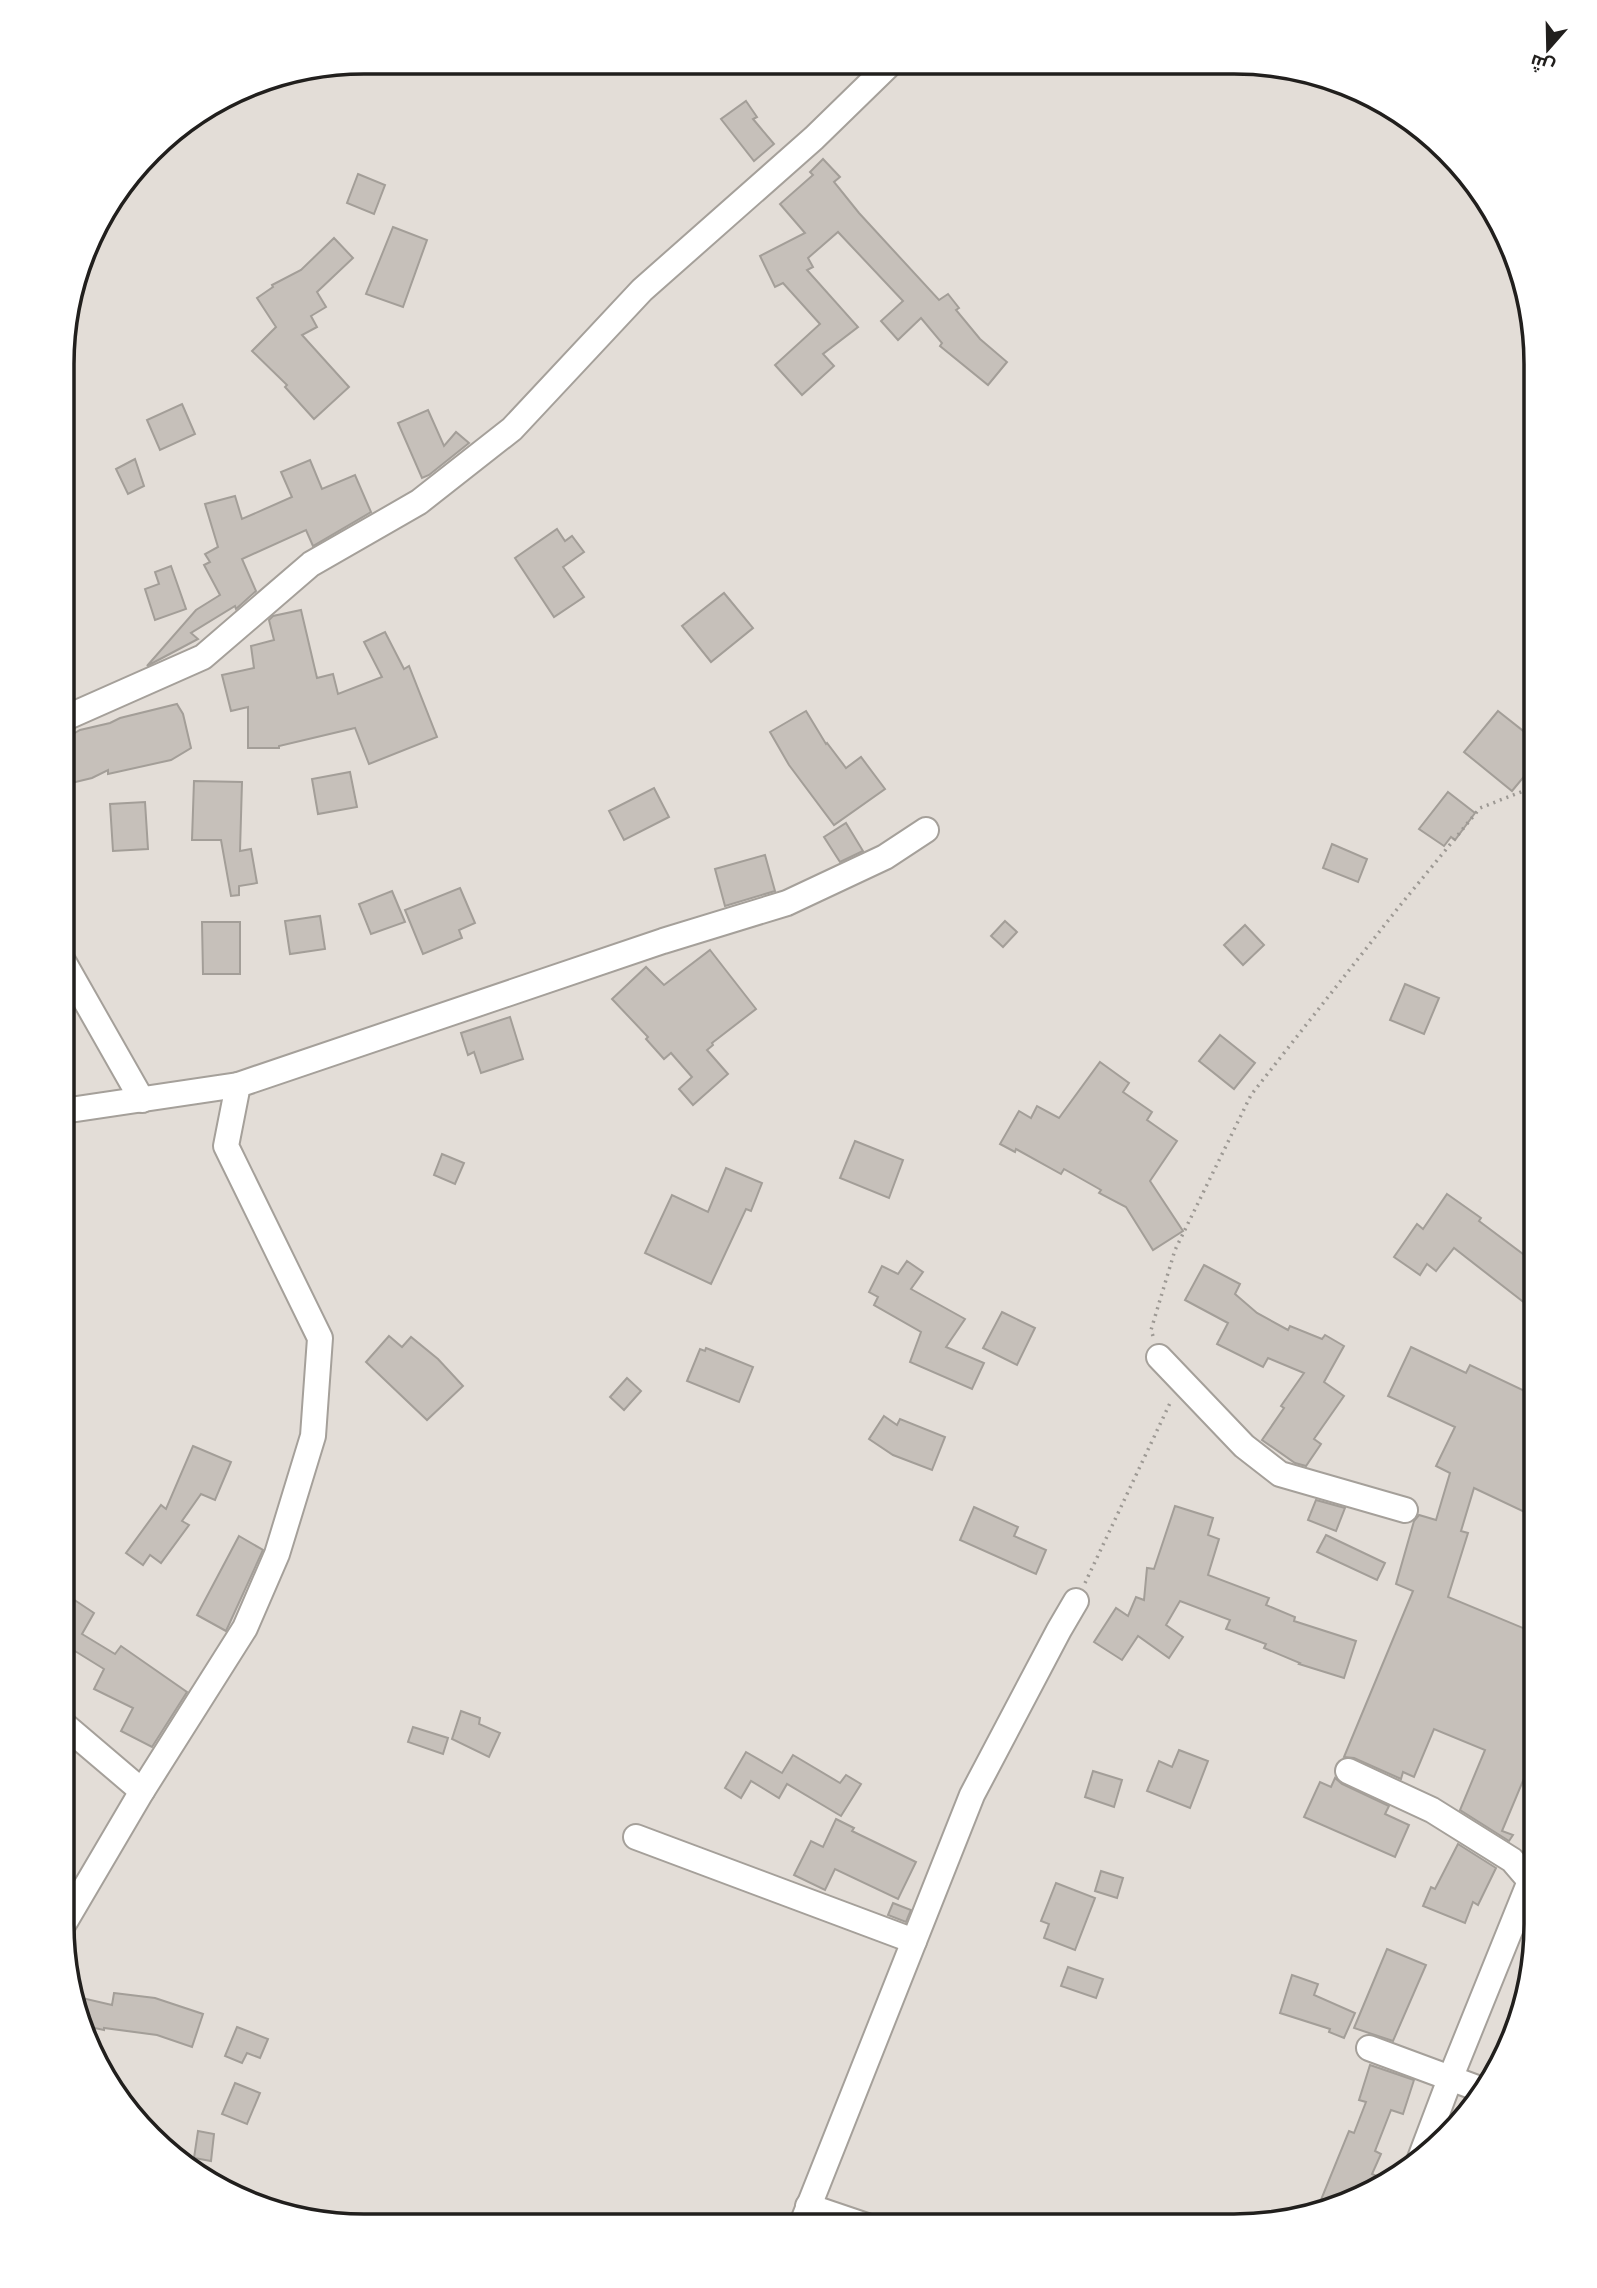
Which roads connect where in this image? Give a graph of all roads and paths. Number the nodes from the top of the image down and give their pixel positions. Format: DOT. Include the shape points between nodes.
graph roads {
  1 [pos="880,74"];
  2 [pos="73,715"];
  3 [pos="1524,791"];
  4 [pos="926,830"];
  5 [pos="73,979"];
  6 [pos="238,1085"];
  7 [pos="142,1100"];
  8 [pos="73,1110"];
  9 [pos="1159,1357"];
  10 [pos="1405,1510"];
  11 [pos="1076,1601"];
  12 [pos="73,1732"];
  13 [pos="1348,1771"];
  14 [pos="142,1791"];
  15 [pos="636,1837"];
  16 [pos="1524,1873"];
  17 [pos="1524,1901"];
  18 [pos="73,1908"];
  19 [pos="914,1941"];
  20 [pos="1369,2048"];
  21 [pos="1450,2079"];
  22 [pos="1474,2087"];
  23 [pos="1426,2142"];
  24 [pos="806,2214"];
  1 -- 2 [label="street" via="642,290 502,437 419,502 311,564 204,657"];
  3 -- 9 [label="path" via="1480,808 1251,1096 1175,1250 1151,1329"];
  4 -- 6 [label="street" via="885,857 788,903"];
  5 -- 7 [label="street"];
  6 -- 7 [label="street"];
  6 -- 14 [label="street" via="226,1146 320,1338 313,1436 277,1554 245,1629"];
  7 -- 8 [label="street"];
  9 -- 10 [label="street" via="1244,1446 1280,1474"];
  9 -- 11 [label="path" via="1171,1401"];
  11 -- 19 [label="street" via="972,1795"];
  12 -- 14 [label="street"];
  13 -- 16 [label="street" via="1432,1810 1512,1860"];
  14 -- 18 [label="street"];
  15 -- 19 [label="street"];
  17 -- 21 [label="street"];
  19 -- 24 [label="street"];
  20 -- 21 [label="street"];
  21 -- 22 [label="street"];
  21 -- 23 [label="street"];
}
